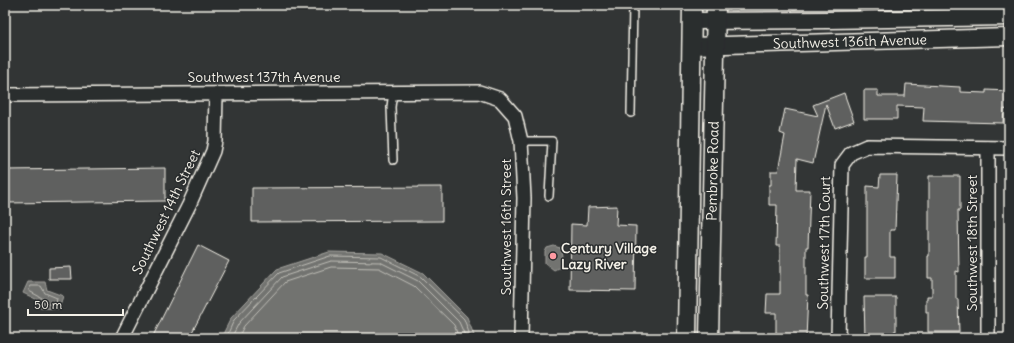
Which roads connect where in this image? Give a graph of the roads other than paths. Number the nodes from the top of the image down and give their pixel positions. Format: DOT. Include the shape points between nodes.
graph roads {
  1 [pos="633,5"];
  2 [pos="716,12"];
  3 [pos="692,13"];
  4 [pos="1009,17"];
  5 [pos="1009,37"];
  6 [pos="691,46"];
  7 [pos="715,46"];
  8 [pos="393,92"];
  9 [pos="216,94"];
  10 [pos="5,95"];
  11 [pos="631,113"];
  12 [pos="515,116"];
  13 [pos="521,141"];
  14 [pos="988,148"];
  15 [pos="1009,148"];
  16 [pos="393,160"];
  17 [pos="549,196"];
  18 [pos="122,338"];
  19 [pos="521,338"];
  20 [pos="687,338"];
  21 [pos="709,338"];
  22 [pos="838,338"];
  23 [pos="988,338"];
  1 -- 11 [label="lane"];
  2 -- 3 [label="street, Southwest 136th Avenue"];
  2 -- 4 [label="street, Southwest 136th Avenue" via="828,20"];
  2 -- 7 [label="main road, Pembroke Road"];
  3 -- 6 [label="main road, Pembroke Road"];
  5 -- 7 [label="street, Southwest 136th Avenue"];
  6 -- 7 [label="street, Southwest 136th Avenue"];
  6 -- 20 [label="main road, Pembroke Road"];
  7 -- 21 [label="main road, Pembroke Road"];
  8 -- 9 [label="street, Southwest 137th Avenue"];
  8 -- 12 [label="street, Southwest 137th Avenue" via="479,92 500,99"];
  8 -- 16 [label="lane"];
  9 -- 10 [label="street, Southwest 137th Avenue"];
  9 -- 18 [label="street, Southwest 14th Street" via="213,151"];
  12 -- 13 [label="street, Southwest 16th Street"];
  13 -- 17 [label="lane" via="552,141"];
  13 -- 19 [label="street, Southwest 16th Street" via="524,198"];
  14 -- 15 [label="street"];
  14 -- 22 [label="street, Southwest 17th Court" via="867,146 851,153 842,165"];
  14 -- 23 [label="street, Southwest 18th Street"];
}
